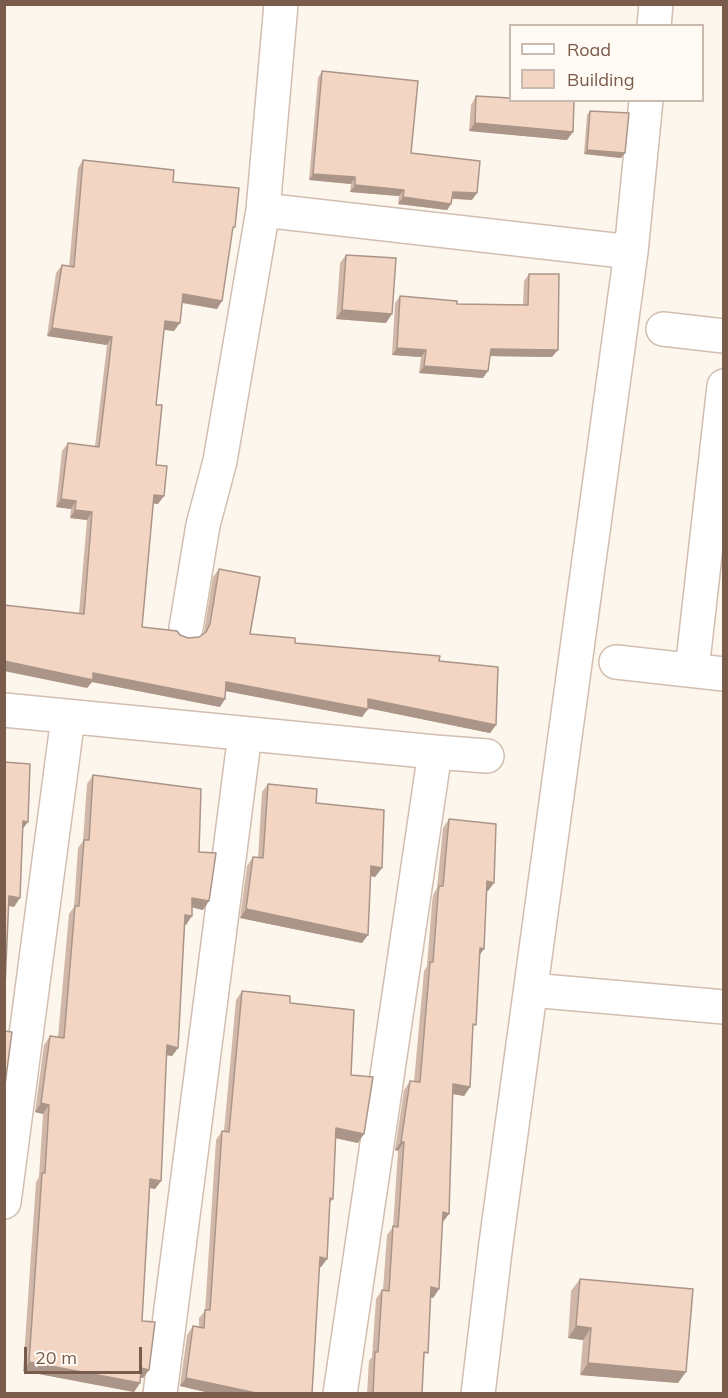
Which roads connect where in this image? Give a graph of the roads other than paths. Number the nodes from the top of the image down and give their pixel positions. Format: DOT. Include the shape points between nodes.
graph roads {
  1 [pos="281,4"];
  2 [pos="656,4"];
  3 [pos="654,24"];
  4 [pos="646,102"];
  5 [pos="263,210"];
  6 [pos="631,252"];
  7 [pos="663,329"];
  8 [pos="723,336"];
  9 [pos="723,386"];
  10 [pos="186,628"];
  11 [pos="616,662"];
  12 [pos="708,672"];
  13 [pos="4,710"];
  14 [pos="68,717"];
  15 [pos="245,734"];
  16 [pos="435,752"];
  17 [pos="487,756"];
  18 [pos="531,990"];
  19 [pos="723,1007"];
  20 [pos="4,1202"];
  21 [pos="160,1394"];
  22 [pos="340,1394"];
  23 [pos="478,1394"];
  1 -- 5 [label="street"];
  2 -- 3 [label="street"];
  4 -- 6 [label="street"];
  5 -- 6 [label="street"];
  5 -- 10 [label="street" via="220,461 203,525"];
  6 -- 18 [label="street"];
  7 -- 8 [label="street"];
  9 -- 12 [label="street"];
  11 -- 12 [label="street"];
  13 -- 14 [label="street"];
  14 -- 15 [label="street"];
  14 -- 20 [label="street"];
  15 -- 16 [label="street"];
  15 -- 21 [label="street"];
  16 -- 17 [label="street"];
  16 -- 22 [label="street"];
  18 -- 19 [label="street"];
  18 -- 23 [label="street"];
}
